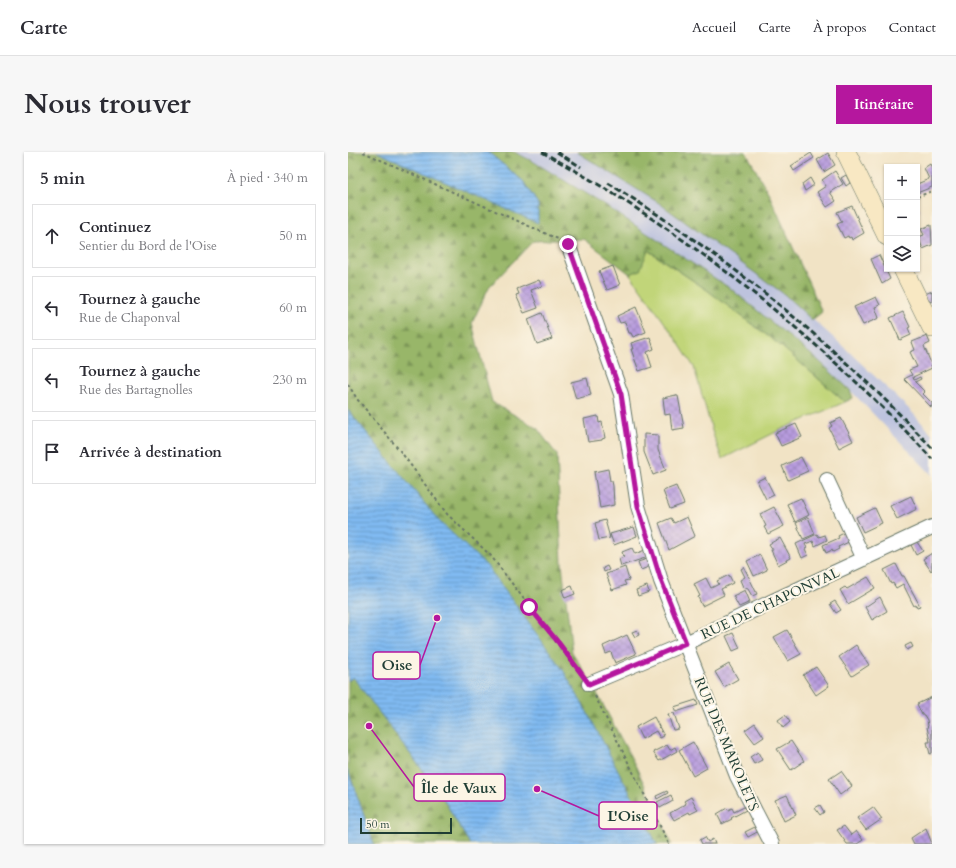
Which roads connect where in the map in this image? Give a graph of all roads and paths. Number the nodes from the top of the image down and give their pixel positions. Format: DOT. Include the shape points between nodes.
graph roads {
  1 [pos="364,152"];
  2 [pos="846,152"];
  3 [pos="932,191"];
  4 [pos="920,196"];
  5 [pos="884,230"];
  6 [pos="568,244"];
  7 [pos="904,272"];
  8 [pos="932,328"];
  9 [pos="348,384"];
  10 [pos="827,480"];
  11 [pos="932,527"];
  12 [pos="864,559"];
  13 [pos="686,643"];
  14 [pos="589,684"];
  15 [pos="669,844"];
  16 [pos="772,844"];
  1 -- 6 [label="path"];
  2 -- 5 [label="main road"];
  3 -- 4 [label="path"];
  6 -- 13 [label="street, RUE DES MAROLETS" via="621,394 638,506 661,580"];
  7 -- 8 [label="main road"];
  9 -- 14 [label="path" via="447,514 491,556"];
  10 -- 12 [label="street"];
  11 -- 12 [label="street, RUE DE CHAPONVAL"];
  12 -- 13 [label="street, RUE DE CHAPONVAL"];
  13 -- 14 [label="street, RUE DE CHAPONVAL"];
  13 -- 16 [label="street, RUE DES MAROLETS" via="737,776"];
  14 -- 15 [label="path"];
}
